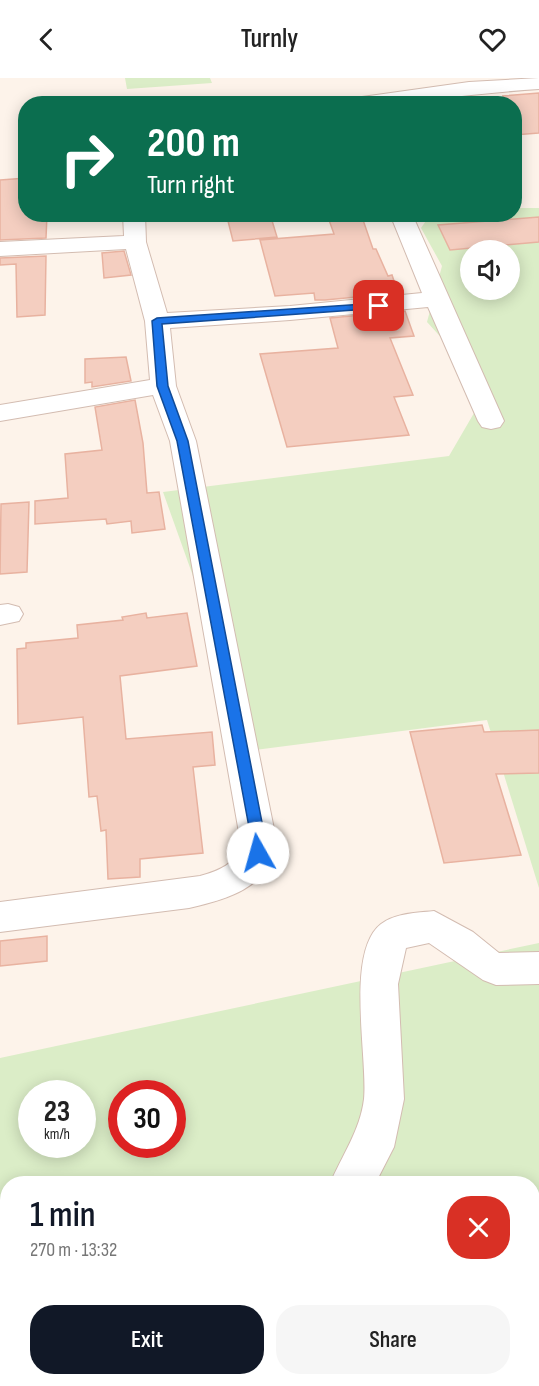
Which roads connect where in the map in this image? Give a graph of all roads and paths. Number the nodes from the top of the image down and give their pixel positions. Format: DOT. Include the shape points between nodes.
graph roads {
  1 [pos="539,83"];
  2 [pos="376,96"];
  3 [pos="404,222"];
  4 [pos="134,228"];
  5 [pos="0,249"];
  6 [pos="436,299"];
  7 [pos="157,321"];
  8 [pos="163,386"];
  9 [pos="0,413"];
  10 [pos="491,421"];
  11 [pos="0,917"];
  12 [pos="539,968"];
  13 [pos="356,1176"];
  1 -- 2 [label="street"];
  3 -- 6 [label="street"];
  4 -- 5 [label="street"];
  4 -- 7 [label="street"];
  6 -- 7 [label="street"];
  6 -- 10 [label="street"];
  7 -- 8 [label="street"];
  8 -- 9 [label="street"];
  8 -- 11 [label="street" via="183,441 258,853 245,870 218,887"];
  12 -- 13 [label="street" via="495,969 434,927 403,930 392,937 378,984 384,1099 373,1147"];
}
